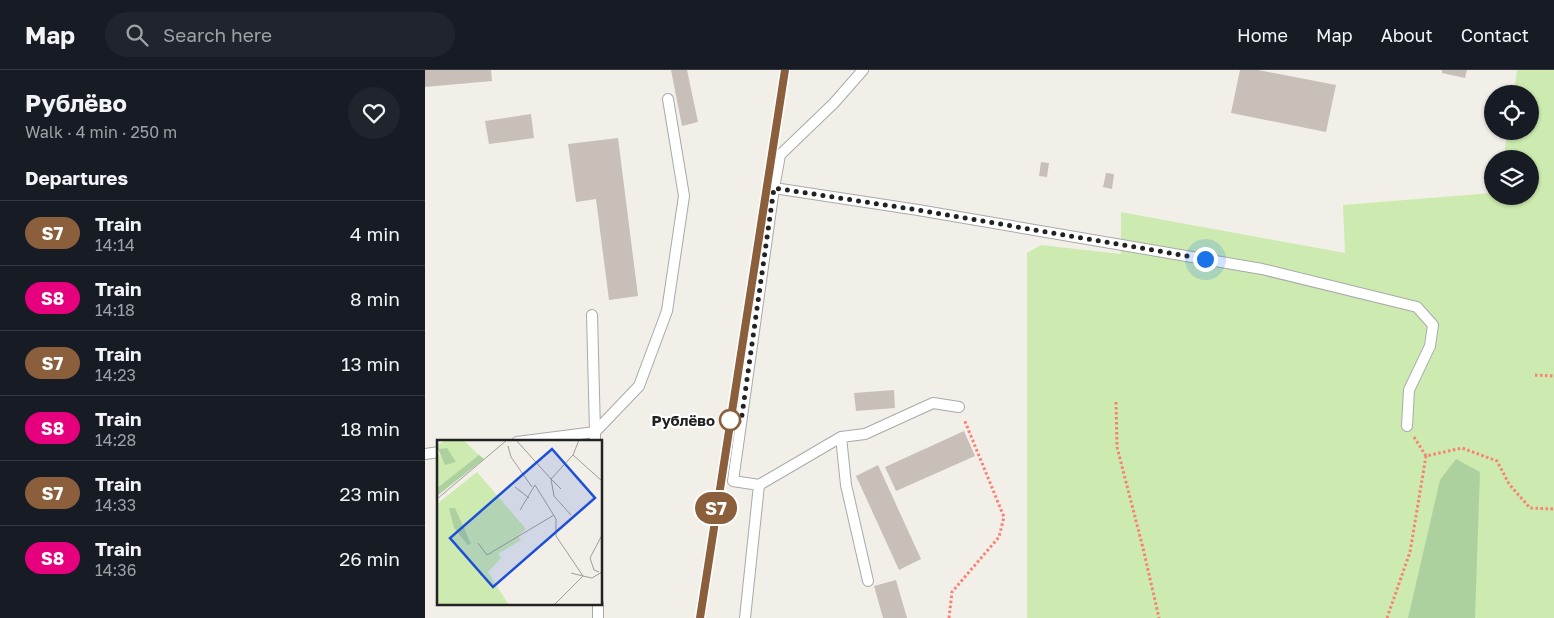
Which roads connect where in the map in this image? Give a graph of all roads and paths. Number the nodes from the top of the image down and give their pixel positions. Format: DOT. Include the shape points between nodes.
graph roads {
  1 [pos="863,70"];
  2 [pos="668,99"];
  3 [pos="774,188"];
  4 [pos="592,315"];
  5 [pos="1535,375"];
  6 [pos="1554,376"];
  7 [pos="1116,402"];
  8 [pos="959,407"];
  9 [pos="1407,426"];
  10 [pos="595,437"];
  11 [pos="841,438"];
  12 [pos="548,440"];
  13 [pos="1426,456"];
  14 [pos="759,485"];
  15 [pos="1554,509"];
  16 [pos="868,581"];
  17 [pos="745,618"];
  18 [pos="949,618"];
  19 [pos="1159,618"];
  20 [pos="1387,618"];
  1 -- 3 [label="lane" via="780,155"];
  2 -- 10 [label="lane" via="684,196 667,311 639,386"];
  3 -- 9 [label="lane" via="1262,269 1417,307 1433,325 1430,346 1409,390"];
  3 -- 14 [label="lane" via="733,481"];
  4 -- 10 [label="lane"];
  5 -- 6 [label="path"];
  7 -- 19 [label="path" via="1117,447"];
  8 -- 11 [label="lane" via="933,403 865,434"];
  8 -- 18 [label="path" via="1005,517 999,537 952,592"];
  9 -- 13 [label="path"];
  10 -- 12 [label="lane"];
  11 -- 14 [label="lane"];
  11 -- 16 [label="lane" via="846,485"];
  13 -- 15 [label="path" via="1462,448 1497,461 1509,484 1530,508"];
  13 -- 20 [label="path" via="1410,552"];
  14 -- 17 [label="lane"];
}
